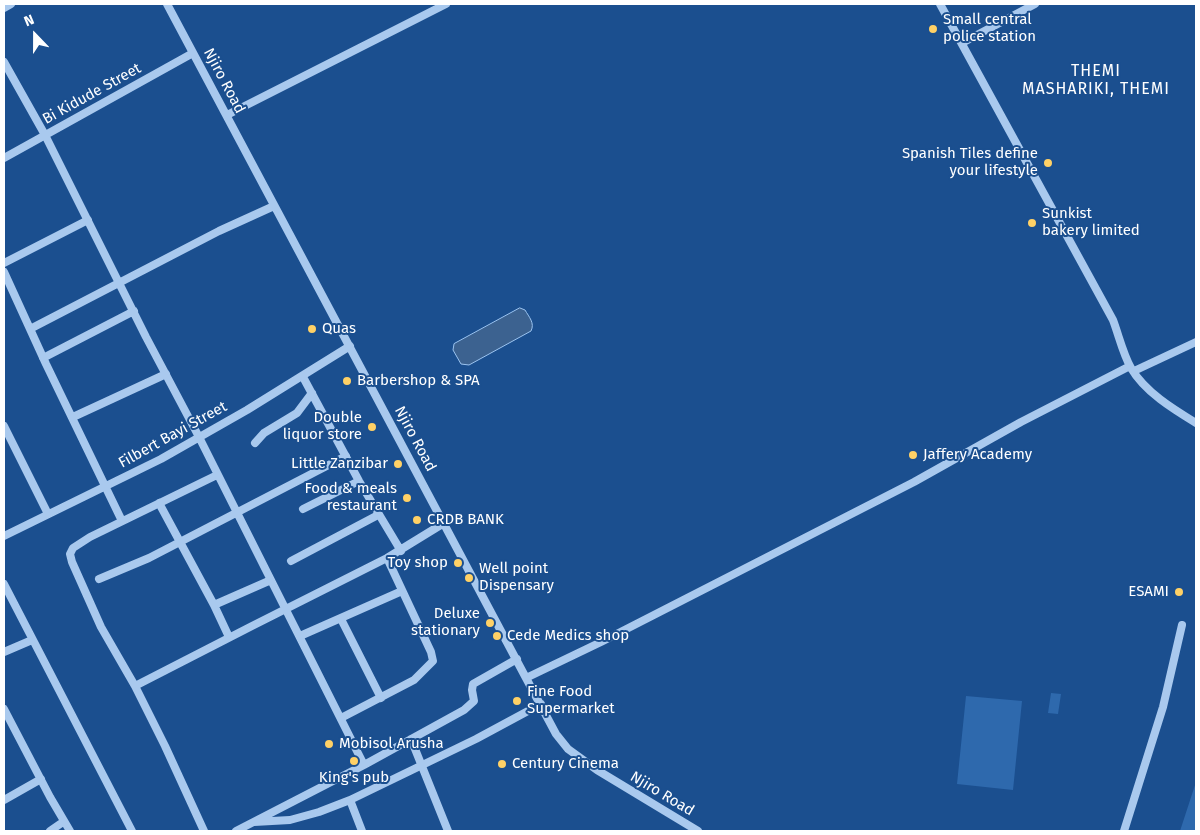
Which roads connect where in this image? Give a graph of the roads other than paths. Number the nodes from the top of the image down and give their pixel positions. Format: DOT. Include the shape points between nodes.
graph roads {
  1 [pos="11,4"];
  2 [pos="167,4"];
  3 [pos="446,4"];
  4 [pos="940,4"];
  5 [pos="1035,4"];
  6 [pos="4,8"];
  7 [pos="962,43"];
  8 [pos="193,53"];
  9 [pos="4,62"];
  10 [pos="226,115"];
  11 [pos="46,135"];
  12 [pos="4,158"];
  13 [pos="274,206"];
  14 [pos="88,220"];
  15 [pos="4,263"];
  16 [pos="4,272"];
  17 [pos="120,282"];
  18 [pos="134,311"];
  19 [pos="30,329"];
  20 [pos="1196,342"];
  21 [pos="350,346"];
  22 [pos="43,358"];
  23 [pos="1132,369"];
  24 [pos="166,374"];
  25 [pos="303,376"];
  26 [pos="312,393"];
  27 [pos="72,417"];
  28 [pos="1196,423"];
  29 [pos="4,426"];
  30 [pos="199,438"];
  31 [pos="255,443"];
  32 [pos="346,456"];
  33 [pos="217,475"];
  34 [pos="359,481"];
  35 [pos="105,487"];
  36 [pos="159,503"];
  37 [pos="303,509"];
  38 [pos="236,512"];
  39 [pos="48,514"];
  40 [pos="378,515"];
  41 [pos="122,521"];
  42 [pos="444,523"];
  43 [pos="4,536"];
  44 [pos="180,540"];
  45 [pos="401,550"];
  46 [pos="387,558"];
  47 [pos="291,561"];
  48 [pos="99,579"];
  49 [pos="271,580"];
  50 [pos="4,584"];
  51 [pos="402,591"];
  52 [pos="214,605"];
  53 [pos="286,609"];
  54 [pos="341,619"];
  55 [pos="1182,625"];
  56 [pos="300,636"];
  57 [pos="229,637"];
  58 [pos="32,640"];
  59 [pos="4,652"];
  60 [pos="516,659"];
  61 [pos="526,678"];
  62 [pos="136,686"];
  63 [pos="380,698"];
  64 [pos="541,704"];
  65 [pos="4,709"];
  66 [pos="342,718"];
  67 [pos="411,739"];
  68 [pos="364,765"];
  69 [pos="421,765"];
  70 [pos="41,779"];
  71 [pos="4,800"];
  72 [pos="350,800"];
  73 [pos="63,822"];
  74 [pos="252,822"];
  75 [pos="50,831"];
  76 [pos="70,831"];
  77 [pos="132,831"];
  78 [pos="204,831"];
  79 [pos="236,831"];
  80 [pos="362,831"];
  81 [pos="448,831"];
  82 [pos="698,831"];
  83 [pos="1124,831"];
  1 -- 6 [label="street"];
  2 -- 8 [label="street, Njiro Road"];
  3 -- 10 [label="street"];
  4 -- 7 [label="street"];
  5 -- 7 [label="street"];
  7 -- 23 [label="street" via="1109,313"];
  8 -- 10 [label="street, Njiro Road"];
  8 -- 11 [label="street, Bi Kidude Street"];
  9 -- 11 [label="street"];
  10 -- 13 [label="street, Njiro Road"];
  11 -- 12 [label="street, Bi Kidude Street"];
  11 -- 14 [label="street"];
  13 -- 17 [label="street"];
  13 -- 21 [label="street, Njiro Road"];
  14 -- 15 [label="street"];
  14 -- 17 [label="street"];
  16 -- 19 [label="street"];
  17 -- 18 [label="street"];
  17 -- 19 [label="street"];
  18 -- 22 [label="street"];
  18 -- 24 [label="street"];
  19 -- 22 [label="street"];
  20 -- 23 [label="street"];
  21 -- 25 [label="street, Filbert Bayi Street"];
  21 -- 42 [label="street, Njiro Road"];
  22 -- 27 [label="street"];
  23 -- 28 [label="street" via="1148,388"];
  23 -- 61 [label="street" via="1029,418 914,482"];
  24 -- 27 [label="street"];
  24 -- 30 [label="street"];
  25 -- 26 [label="street"];
  25 -- 30 [label="street, Filbert Bayi Street"];
  26 -- 31 [label="street" via="297,413 264,433"];
  26 -- 32 [label="street"];
  27 -- 35 [label="street"];
  29 -- 39 [label="street"];
  30 -- 33 [label="street"];
  30 -- 35 [label="street, Filbert Bayi Street"];
  32 -- 34 [label="street"];
  32 -- 38 [label="street"];
  33 -- 36 [label="street"];
  33 -- 38 [label="street"];
  34 -- 37 [label="street"];
  34 -- 40 [label="street"];
  35 -- 39 [label="street, Filbert Bayi Street"];
  35 -- 41 [label="street"];
  36 -- 41 [label="street"];
  36 -- 44 [label="street"];
  38 -- 44 [label="street"];
  38 -- 49 [label="street"];
  39 -- 43 [label="street, Filbert Bayi Street"];
  40 -- 45 [label="street"];
  40 -- 47 [label="street"];
  41 -- 62 [label="street" via="77,545 70,554 101,626"];
  42 -- 45 [label="street"];
  42 -- 60 [label="street, Njiro Road"];
  44 -- 48 [label="street" via="149,558"];
  44 -- 52 [label="street"];
  45 -- 46 [label="street"];
  46 -- 51 [label="street"];
  46 -- 53 [label="street"];
  49 -- 52 [label="street"];
  49 -- 53 [label="street"];
  50 -- 58 [label="street"];
  51 -- 54 [label="street"];
  51 -- 63 [label="street" via="434,659 414,680"];
  52 -- 57 [label="street"];
  53 -- 56 [label="street"];
  53 -- 57 [label="street"];
  54 -- 56 [label="street"];
  54 -- 63 [label="street"];
  55 -- 83 [label="street" via="1161,715"];
  56 -- 66 [label="street"];
  57 -- 62 [label="street"];
  58 -- 59 [label="street"];
  58 -- 77 [label="street"];
  60 -- 61 [label="street, Njiro Road"];
  60 -- 67 [label="street" via="473,684 474,700 468,706"];
  61 -- 64 [label="street, Njiro Road"];
  62 -- 78 [label="street"];
  63 -- 66 [label="street"];
  64 -- 69 [label="street"];
  64 -- 82 [label="street, Njiro Road" via="560,740 572,753"];
  65 -- 70 [label="street"];
  66 -- 68 [label="street"];
  67 -- 68 [label="street"];
  67 -- 69 [label="street"];
  68 -- 74 [label="street"];
  69 -- 72 [label="street"];
  69 -- 81 [label="street"];
  70 -- 71 [label="street"];
  70 -- 73 [label="street"];
  72 -- 74 [label="street" via="290,820"];
  72 -- 80 [label="street"];
  73 -- 75 [label="street"];
  73 -- 76 [label="street"];
  74 -- 79 [label="street"];
}
